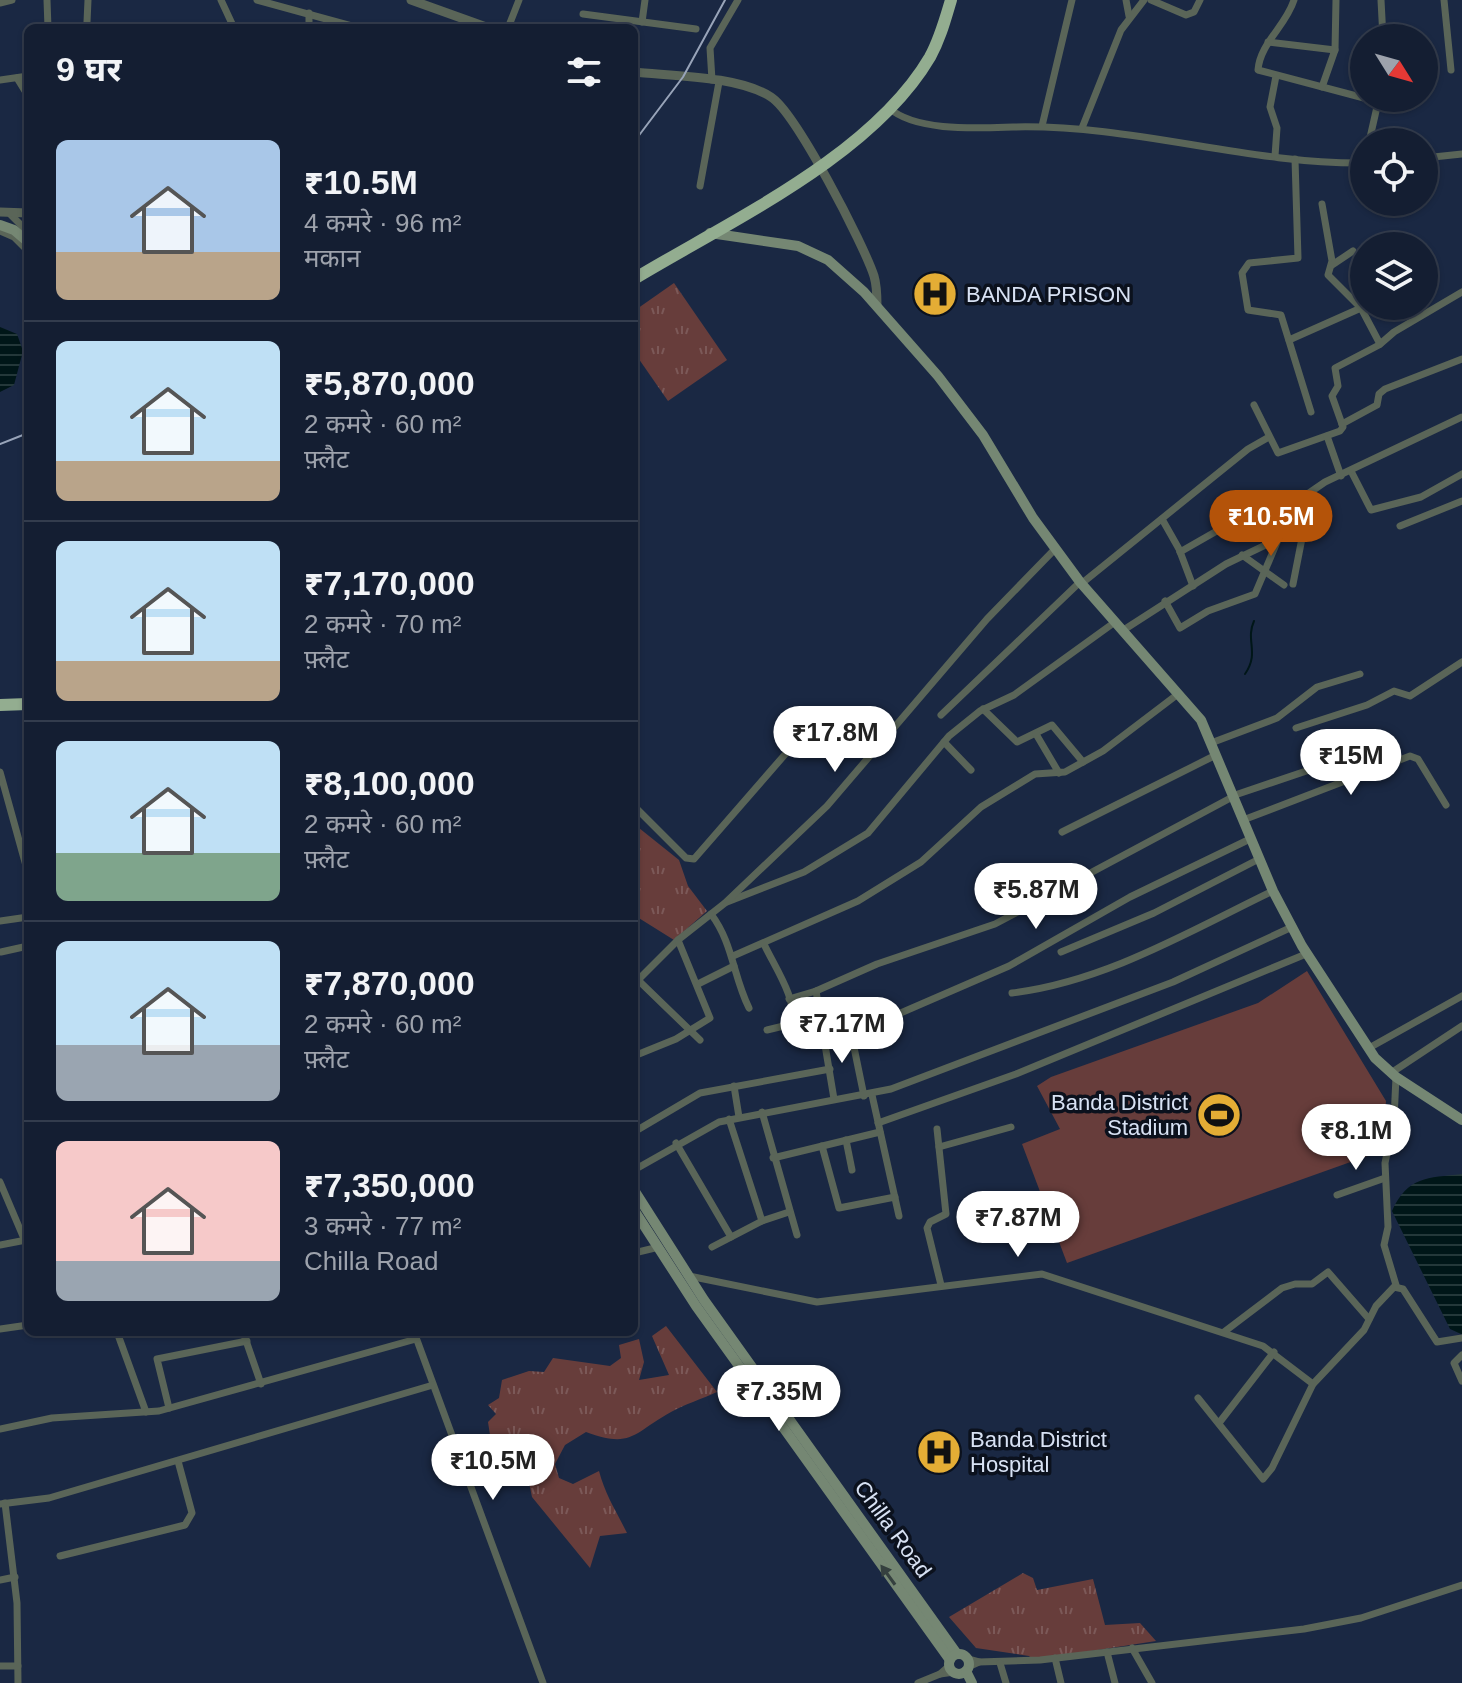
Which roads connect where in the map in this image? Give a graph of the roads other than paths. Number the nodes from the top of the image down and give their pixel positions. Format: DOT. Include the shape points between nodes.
graph roads {
  1 [pos="12,0"];
  2 [pos="47,0"];
  3 [pos="88,0"];
  4 [pos="221,0"];
  5 [pos="257,0"];
  6 [pos="411,0"];
  7 [pos="645,0"];
  8 [pos="738,0"];
  9 [pos="951,0"];
  10 [pos="1072,0"];
  11 [pos="1126,0"];
  12 [pos="1144,0"];
  13 [pos="1151,0"];
  14 [pos="1200,0"];
  15 [pos="1294,0"];
  16 [pos="1336,0"];
  17 [pos="1381,0"];
  18 [pos="1444,0"];
  19 [pos="517,1"];
  20 [pos="0,3"];
  21 [pos="309,13"];
  22 [pos="583,14"];
  23 [pos="1129,16"];
  24 [pos="87,22"];
  25 [pos="642,22"];
  26 [pos="48,24"];
  27 [pos="232,24"];
  28 [pos="309,24"];
  29 [pos="346,24"];
  30 [pos="478,24"];
  31 [pos="509,24"];
  32 [pos="1382,24"];
  33 [pos="696,29"];
  34 [pos="1268,42"];
  35 [pos="1335,50"];
  36 [pos="1451,70"];
  37 [pos="638,72"];
  38 [pos="1276,76"];
  39 [pos="24,77"];
  40 [pos="17,78"];
  41 [pos="0,80"];
  42 [pos="715,81"];
  43 [pos="1322,87"];
  44 [pos="24,89"];
  45 [pos="1350,94"];
  46 [pos="889,108"];
  47 [pos="1042,126"];
  48 [pos="1082,128"];
  49 [pos="1275,156"];
  50 [pos="1462,156"];
  51 [pos="1438,157"];
  52 [pos="1295,159"];
  53 [pos="1350,161"];
  54 [pos="819,168"];
  55 [pos="700,186"];
  56 [pos="1322,204"];
  57 [pos="0,212"];
  58 [pos="24,213"];
  59 [pos="11,215"];
  60 [pos="0,228"];
  61 [pos="24,228"];
  62 [pos="710,233"];
  63 [pos="24,239"];
  64 [pos="24,247"];
  65 [pos="1350,253"];
  66 [pos="1332,265"];
  67 [pos="638,277"];
  68 [pos="1462,292"];
  69 [pos="1350,297"];
  70 [pos="877,306"];
  71 [pos="1350,313"];
  72 [pos="1367,320"];
  73 [pos="1289,340"];
  74 [pos="1380,344"];
  75 [pos="1462,359"];
  76 [pos="1254,405"];
  77 [pos="1311,412"];
  78 [pos="1462,417"];
  79 [pos="1342,424"];
  80 [pos="1327,436"];
  81 [pos="1269,437"];
  82 [pos="1351,471"];
  83 [pos="1341,476"];
  84 [pos="1460,479"];
  85 [pos="1462,501"];
  86 [pos="1291,504"];
  87 [pos="1289,514"];
  88 [pos="1162,519"];
  89 [pos="1400,526"];
  90 [pos="1278,539"];
  91 [pos="1055,549"];
  92 [pos="1180,552"];
  93 [pos="1242,555"];
  94 [pos="1266,574"];
  95 [pos="1080,583"];
  96 [pos="1193,586"];
  97 [pos="1165,601"];
  98 [pos="1118,627"];
  99 [pos="1462,662"];
  100 [pos="1360,674"];
  101 [pos="1178,694"];
  102 [pos="24,704"];
  103 [pos="0,705"];
  104 [pos="983,709"];
  105 [pos="941,715"];
  106 [pos="815,720"];
  107 [pos="1296,728"];
  108 [pos="1036,734"];
  109 [pos="944,742"];
  110 [pos="1211,743"];
  111 [pos="1216,755"];
  112 [pos="1083,762"];
  113 [pos="1333,762"];
  114 [pos="971,770"];
  115 [pos="0,772"];
  116 [pos="1059,773"];
  117 [pos="1233,797"];
  118 [pos="1446,805"];
  119 [pos="638,810"];
  120 [pos="1243,820"];
  121 [pos="1062,832"];
  122 [pos="1250,839"];
  123 [pos="24,859"];
  124 [pos="1259,859"];
  125 [pos="1273,891"];
  126 [pos="725,903"];
  127 [pos="711,914"];
  128 [pos="24,918"];
  129 [pos="0,921"];
  130 [pos="1292,927"];
  131 [pos="678,940"];
  132 [pos="764,944"];
  133 [pos="24,947"];
  134 [pos="1,952"];
  135 [pos="1061,952"];
  136 [pos="1306,954"];
  137 [pos="733,956"];
  138 [pos="734,966"];
  139 [pos="638,980"];
  140 [pos="638,984"];
  141 [pos="698,984"];
  142 [pos="816,991"];
  143 [pos="1012,993"];
  144 [pos="1462,996"];
  145 [pos="789,999"];
  146 [pos="749,1008"];
  147 [pos="1462,1026"];
  148 [pos="850,1028"];
  149 [pos="690,1029"];
  150 [pos="767,1030"];
  151 [pos="825,1035"];
  152 [pos="700,1040"];
  153 [pos="1369,1048"];
  154 [pos="638,1054"];
  155 [pos="830,1069"];
  156 [pos="1393,1075"];
  157 [pos="734,1086"];
  158 [pos="868,1095"];
  159 [pos="834,1099"];
  160 [pos="762,1112"];
  161 [pos="1459,1116"];
  162 [pos="739,1117"];
  163 [pos="729,1119"];
  164 [pos="878,1123"];
  165 [pos="1011,1127"];
  166 [pos="937,1129"];
  167 [pos="638,1130"];
  168 [pos="880,1132"];
  169 [pos="846,1140"];
  170 [pos="676,1143"];
  171 [pos="822,1146"];
  172 [pos="939,1147"];
  173 [pos="773,1158"];
  174 [pos="638,1167"];
  175 [pos="852,1170"];
  176 [pos="1385,1178"];
  177 [pos="0,1182"];
  178 [pos="1337,1195"];
  179 [pos="895,1197"];
  180 [pos="638,1198"];
  181 [pos="789,1212"];
  182 [pos="638,1215"];
  183 [pos="899,1216"];
  184 [pos="762,1221"];
  185 [pos="797,1235"];
  186 [pos="24,1236"];
  187 [pos="731,1237"];
  188 [pos="24,1240"];
  189 [pos="0,1245"];
  190 [pos="663,1245"];
  191 [pos="712,1247"];
  192 [pos="638,1252"];
  193 [pos="689,1276"];
  194 [pos="941,1285"];
  195 [pos="1396,1285"];
  196 [pos="1369,1319"];
  197 [pos="24,1326"];
  198 [pos="0,1329"];
  199 [pos="1224,1332"];
  200 [pos="118,1336"];
  201 [pos="245,1336"];
  202 [pos="412,1336"];
  203 [pos="415,1336"];
  204 [pos="1462,1338"];
  205 [pos="247,1341"];
  206 [pos="1274,1352"];
  207 [pos="1462,1355"];
  208 [pos="1462,1381"];
  209 [pos="261,1384"];
  210 [pos="1313,1384"];
  211 [pos="433,1385"];
  212 [pos="1198,1398"];
  213 [pos="169,1408"];
  214 [pos="146,1412"];
  215 [pos="1219,1423"];
  216 [pos="0,1429"];
  217 [pos="178,1461"];
  218 [pos="842,1502"];
  219 [pos="3,1504"];
  220 [pos="60,1556"];
  221 [pos="15,1577"];
  222 [pos="0,1580"];
  223 [pos="1462,1585"];
  224 [pos="1132,1648"];
  225 [pos="1107,1652"];
  226 [pos="1055,1658"];
  227 [pos="1000,1663"];
  228 [pos="0,1666"];
  229 [pos="18,1666"];
  230 [pos="961,1667"];
  231 [pos="18,1683"];
  232 [pos="543,1683"];
  233 [pos="918,1683"];
  234 [pos="972,1683"];
  235 [pos="1006,1683"];
  236 [pos="1061,1683"];
  237 [pos="1115,1683"];
  238 [pos="1152,1683"];
  1 -- 20 [label="street"];
  2 -- 26 [label="street"];
  3 -- 24 [label="street"];
  4 -- 27 [label="street"];
  5 -- 21 [label="street"];
  6 -- 30 [label="street"];
  7 -- 25 [label="street"];
  8 -- 42 [label="street" via="710,48"];
  9 -- 46 [label="highway" via="931,56"];
  10 -- 47 [label="street"];
  11 -- 23 [label="street"];
  12 -- 23 [label="street"];
  13 -- 14 [label="street" via="1186,15"];
  15 -- 34 [label="street"];
  16 -- 35 [label="street"];
  17 -- 32 [label="street"];
  18 -- 36 [label="street"];
  19 -- 31 [label="street"];
  21 -- 28 [label="street"];
  21 -- 29 [label="street"];
  22 -- 25 [label="street"];
  23 -- 48 [label="street"];
  25 -- 33 [label="street"];
  34 -- 35 [label="street"];
  34 -- 38 [label="street" via="1257,68"];
  35 -- 43 [label="street"];
  37 -- 42 [label="street"];
  38 -- 43 [label="street"];
  38 -- 49 [label="street" via="1270,107 1277,128"];
  39 -- 40 [label="street"];
  40 -- 41 [label="street"];
  40 -- 44 [label="street"];
  42 -- 54 [label="street" via="774,99"];
  42 -- 55 [label="street"];
  43 -- 45 [label="street"];
  46 -- 47 [label="street" via="904,118 957,127"];
  46 -- 54 [label="highway"];
  47 -- 48 [label="street"];
  48 -- 49 [label="street"];
  49 -- 52 [label="street"];
  50 -- 51 [label="street"];
  52 -- 53 [label="street"];
  52 -- 73 [label="street" via="1298,258 1249,263 1242,273 1248,310 1278,312"];
  54 -- 62 [label="highway"];
  54 -- 70 [label="street" via="874,275"];
  56 -- 66 [label="street"];
  57 -- 59 [label="street"];
  58 -- 59 [label="street"];
  59 -- 61 [label="street"];
  60 -- 63 [label="main road"];
  60 -- 64 [label="street"];
  62 -- 67 [label="highway"];
  62 -- 70 [label="main road" via="814,252 847,275"];
  65 -- 66 [label="street"];
  66 -- 69 [label="street" via="1330,278"];
  68 -- 74 [label="street"];
  70 -- 91 [label="main road" via="959,401"];
  71 -- 73 [label="street"];
  72 -- 74 [label="street"];
  73 -- 77 [label="street"];
  74 -- 79 [label="street" via="1335,368 1338,386 1332,396"];
  75 -- 79 [label="street" via="1385,389 1377,405"];
  76 -- 81 [label="street"];
  78 -- 82 [label="street"];
  79 -- 80 [label="street" via="1342,430"];
  80 -- 81 [label="street" via="1281,453"];
  80 -- 83 [label="street"];
  81 -- 88 [label="street"];
  82 -- 83 [label="street"];
  82 -- 84 [label="street" via="1371,510 1421,497"];
  83 -- 86 [label="street"];
  85 -- 89 [label="street"];
  86 -- 87 [label="street"];
  86 -- 92 [label="street" via="1278,496"];
  87 -- 90 [label="street"];
  87 -- 94 [label="street" via="1305,523 1288,584"];
  88 -- 92 [label="street"];
  88 -- 95 [label="street"];
  90 -- 93 [label="street"];
  90 -- 94 [label="street"];
  91 -- 95 [label="main road"];
  91 -- 126 [label="street" via="987,619 845,787"];
  92 -- 96 [label="street"];
  93 -- 94 [label="street"];
  93 -- 96 [label="street"];
  94 -- 97 [label="street" via="1255,594 1208,611 1184,627 1174,622"];
  95 -- 98 [label="main road"];
  95 -- 105 [label="street"];
  96 -- 97 [label="street"];
  97 -- 98 [label="street"];
  98 -- 101 [label="main road"];
  98 -- 104 [label="street" via="1014,695"];
  99 -- 107 [label="street" via="1410,696 1394,691"];
  100 -- 110 [label="street" via="1317,687 1277,718"];
  101 -- 110 [label="main road" via="1198,715"];
  101 -- 112 [label="street"];
  102 -- 103 [label="highway"];
  104 -- 108 [label="street" via="1014,741"];
  104 -- 109 [label="street"];
  106 -- 119 [label="street" via="694,859 686,858"];
  108 -- 112 [label="street" via="1052,725"];
  108 -- 116 [label="street"];
  109 -- 114 [label="street"];
  109 -- 126 [label="street" via="868,833 804,872"];
  110 -- 111 [label="main road"];
  111 -- 117 [label="main road"];
  111 -- 121 [label="street"];
  112 -- 116 [label="street"];
  113 -- 117 [label="street"];
  115 -- 123 [label="street"];
  116 -- 132 [label="street" via="1035,774 968,817 921,862 858,901"];
  117 -- 120 [label="main road"];
  117 -- 142 [label="street" via="995,924"];
  118 -- 120 [label="street" via="1418,759 1410,756"];
  120 -- 122 [label="main road"];
  122 -- 124 [label="main road"];
  122 -- 148 [label="street" via="1130,897 1009,966 918,1007"];
  124 -- 125 [label="main road"];
  124 -- 135 [label="street" via="1154,913"];
  125 -- 130 [label="main road"];
  125 -- 143 [label="street" via="1076,980"];
  126 -- 127 [label="street"];
  127 -- 131 [label="street"];
  127 -- 137 [label="street"];
  128 -- 129 [label="street"];
  130 -- 136 [label="main road"];
  130 -- 158 [label="street" via="1059,1028"];
  131 -- 139 [label="street"];
  131 -- 141 [label="street"];
  132 -- 137 [label="street"];
  132 -- 145 [label="street"];
  133 -- 134 [label="street"];
  136 -- 153 [label="main road"];
  136 -- 164 [label="street" via="1016,1074"];
  137 -- 138 [label="street"];
  138 -- 141 [label="street"];
  138 -- 146 [label="street"];
  140 -- 149 [label="street"];
  141 -- 149 [label="street" via="711,1015"];
  142 -- 145 [label="street"];
  142 -- 151 [label="street"];
  144 -- 153 [label="street"];
  145 -- 150 [label="street" via="793,1022"];
  147 -- 156 [label="street"];
  148 -- 151 [label="street"];
  148 -- 158 [label="street"];
  149 -- 152 [label="street"];
  149 -- 154 [label="street"];
  151 -- 155 [label="street"];
  153 -- 156 [label="main road"];
  155 -- 157 [label="street"];
  155 -- 159 [label="street"];
  156 -- 161 [label="main road"];
  156 -- 176 [label="street"];
  157 -- 162 [label="street"];
  157 -- 167 [label="street" via="700,1093"];
  158 -- 159 [label="street"];
  158 -- 164 [label="street"];
  159 -- 160 [label="street"];
  160 -- 162 [label="street"];
  160 -- 173 [label="street"];
  162 -- 163 [label="street"];
  163 -- 170 [label="street"];
  163 -- 184 [label="street"];
  164 -- 168 [label="street"];
  165 -- 172 [label="street"];
  166 -- 172 [label="street"];
  168 -- 169 [label="street"];
  168 -- 179 [label="street"];
  169 -- 171 [label="street"];
  169 -- 175 [label="street"];
  170 -- 174 [label="street"];
  170 -- 187 [label="street"];
  171 -- 173 [label="street"];
  171 -- 179 [label="street" via="839,1208"];
  172 -- 194 [label="street" via="946,1214 927,1228"];
  173 -- 181 [label="street"];
  176 -- 178 [label="street"];
  176 -- 195 [label="street" via="1384,1245"];
  177 -- 186 [label="street"];
  179 -- 183 [label="street"];
  180 -- 190 [label="main road, Chilla Road"];
  181 -- 184 [label="street"];
  181 -- 185 [label="street"];
  182 -- 190 [label="main road"];
  184 -- 187 [label="street"];
  187 -- 191 [label="street"];
  188 -- 189 [label="street"];
  190 -- 192 [label="street"];
  190 -- 193 [label="main road, Chilla Road"];
  190 -- 218 [label="main road"];
  193 -- 194 [label="street" via="817,1302"];
  193 -- 218 [label="main road, Chilla Road"];
  194 -- 199 [label="street" via="1042,1274"];
  195 -- 196 [label="street"];
  195 -- 204 [label="street" via="1437,1342"];
  196 -- 199 [label="street" via="1328,1272 1312,1284 1282,1288"];
  196 -- 210 [label="street"];
  197 -- 198 [label="street"];
  199 -- 206 [label="street"];
  200 -- 214 [label="street"];
  201 -- 205 [label="street"];
  202 -- 209 [label="street"];
  203 -- 211 [label="street"];
  205 -- 209 [label="street"];
  205 -- 213 [label="street" via="157,1359"];
  206 -- 210 [label="street"];
  206 -- 215 [label="street"];
  207 -- 208 [label="street" via="1454,1363"];
  209 -- 213 [label="street"];
  210 -- 215 [label="street" via="1263,1479"];
  211 -- 217 [label="street"];
  211 -- 232 [label="street"];
  212 -- 215 [label="street"];
  213 -- 214 [label="street"];
  214 -- 216 [label="street" via="52,1418"];
  217 -- 219 [label="street" via="43,1500"];
  217 -- 220 [label="street" via="192,1513 185,1525"];
  218 -- 230 [label="main road"];
  219 -- 221 [label="street"];
  221 -- 222 [label="street"];
  221 -- 229 [label="street"];
  223 -- 224 [label="street" via="1361,1618 1304,1629"];
  224 -- 225 [label="street"];
  224 -- 238 [label="street"];
  225 -- 226 [label="street"];
  225 -- 237 [label="street"];
  226 -- 227 [label="street"];
  226 -- 236 [label="street"];
  227 -- 230 [label="street"];
  227 -- 235 [label="street"];
  228 -- 229 [label="street"];
  229 -- 231 [label="street"];
  230 -- 233 [label="street"];
  230 -- 234 [label="main road"];
}
